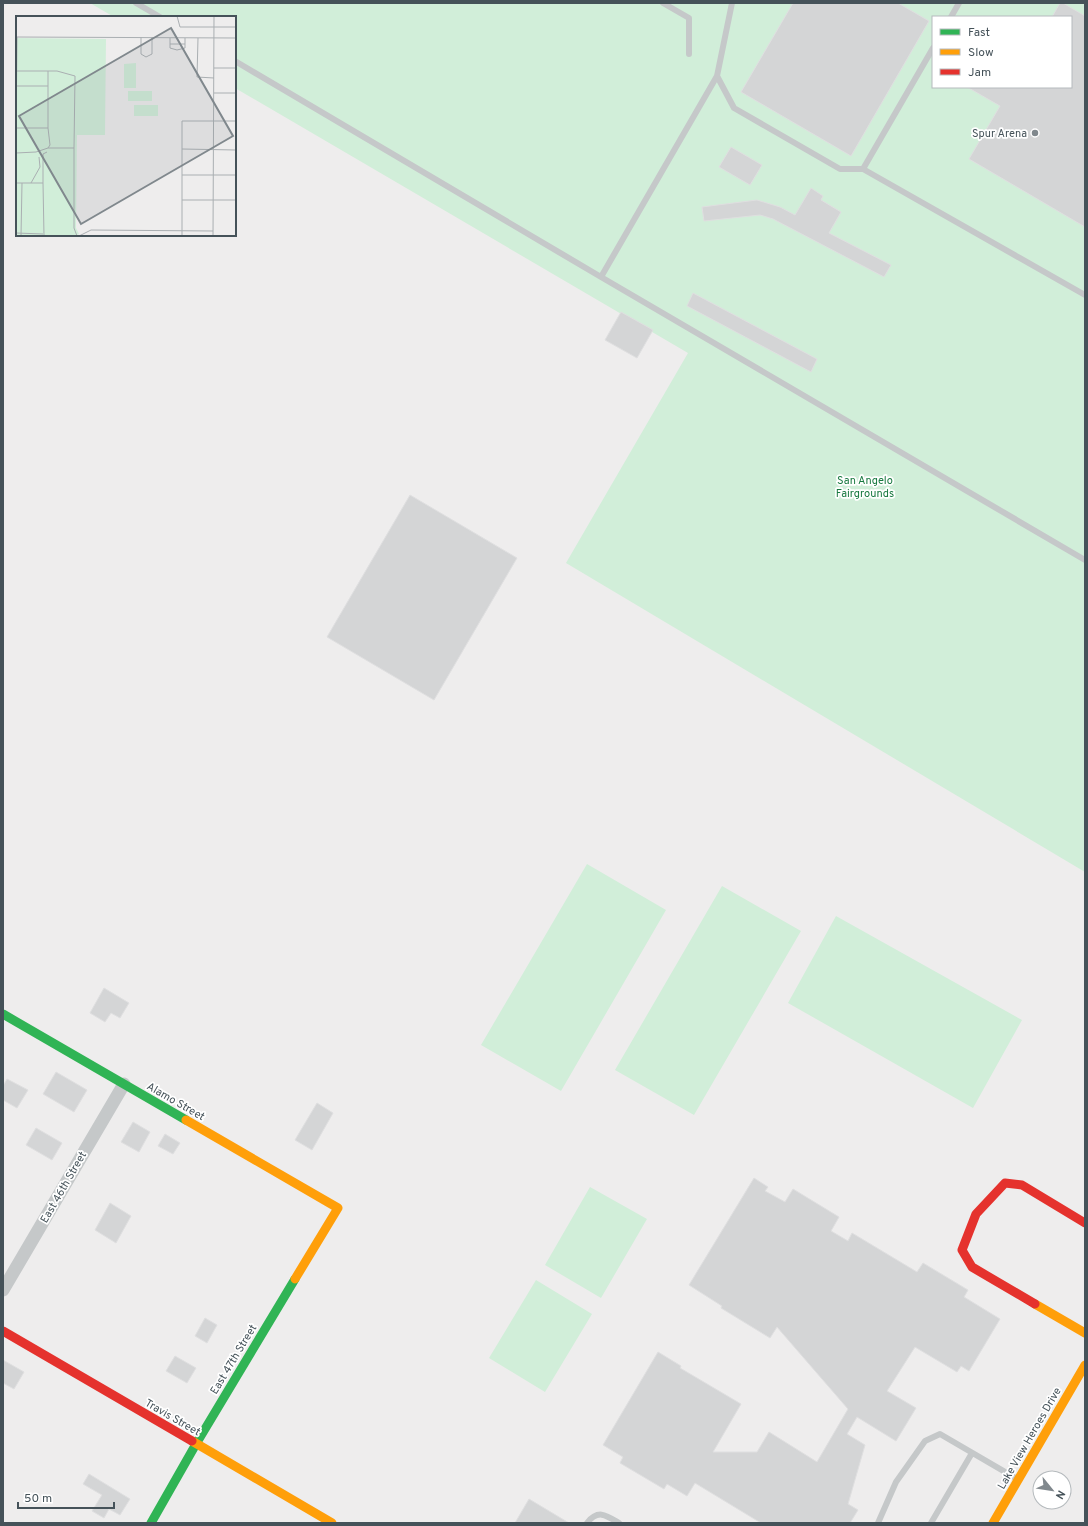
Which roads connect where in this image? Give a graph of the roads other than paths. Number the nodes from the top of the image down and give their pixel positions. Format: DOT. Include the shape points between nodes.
graph roads {
  1 [pos="136,3"];
  2 [pos="663,3"];
  3 [pos="732,3"];
  4 [pos="959,3"];
  5 [pos="158,16"];
  6 [pos="952,16"];
  7 [pos="932,50"];
  8 [pos="689,54"];
  9 [pos="236,63"];
  10 [pos="717,76"];
  11 [pos="863,168"];
  12 [pos="601,277"];
  13 [pos="1085,295"];
  14 [pos="1085,560"];
  15 [pos="3,1014"];
  16 [pos="124,1084"];
  17 [pos="338,1208"];
  18 [pos="1085,1223"];
  19 [pos="3,1290"];
  20 [pos="3,1331"];
  21 [pos="1085,1333"];
  22 [pos="1085,1365"];
  23 [pos="196,1444"];
  24 [pos="972,1453"];
  25 [pos="1018,1480"];
  26 [pos="152,1523"];
  27 [pos="332,1523"];
  28 [pos="587,1523"];
  29 [pos="620,1523"];
  30 [pos="878,1523"];
  31 [pos="931,1523"];
  32 [pos="993,1523"];
  1 -- 5 [label="lane"];
  2 -- 8 [label="lane" via="689,18"];
  3 -- 10 [label="lane"];
  4 -- 6 [label="lane"];
  7 -- 11 [label="lane"];
  9 -- 12 [label="lane"];
  10 -- 11 [label="lane" via="734,108 840,169"];
  10 -- 12 [label="lane"];
  11 -- 13 [label="lane"];
  12 -- 14 [label="lane"];
  15 -- 16 [label="street, Alamo Street"];
  16 -- 17 [label="street, Alamo Street"];
  16 -- 19 [label="street, East 46th Street"];
  17 -- 23 [label="street, East 47th Street"];
  18 -- 21 [label="street" via="1022,1185 1005,1183 976,1214 962,1250 972,1267"];
  20 -- 23 [label="street, Travis Street"];
  22 -- 25 [label="street, Lake View Heroes Drive"];
  23 -- 26 [label="street, East 47th Street"];
  23 -- 27 [label="street, Travis Street"];
  24 -- 25 [label="lane"];
  24 -- 30 [label="lane" via="940,1434 925,1441 896,1482"];
  24 -- 31 [label="lane"];
  25 -- 32 [label="street, Lake View Heroes Drive"];
  28 -- 29 [label="lane" via="598,1514 606,1515"];
}
